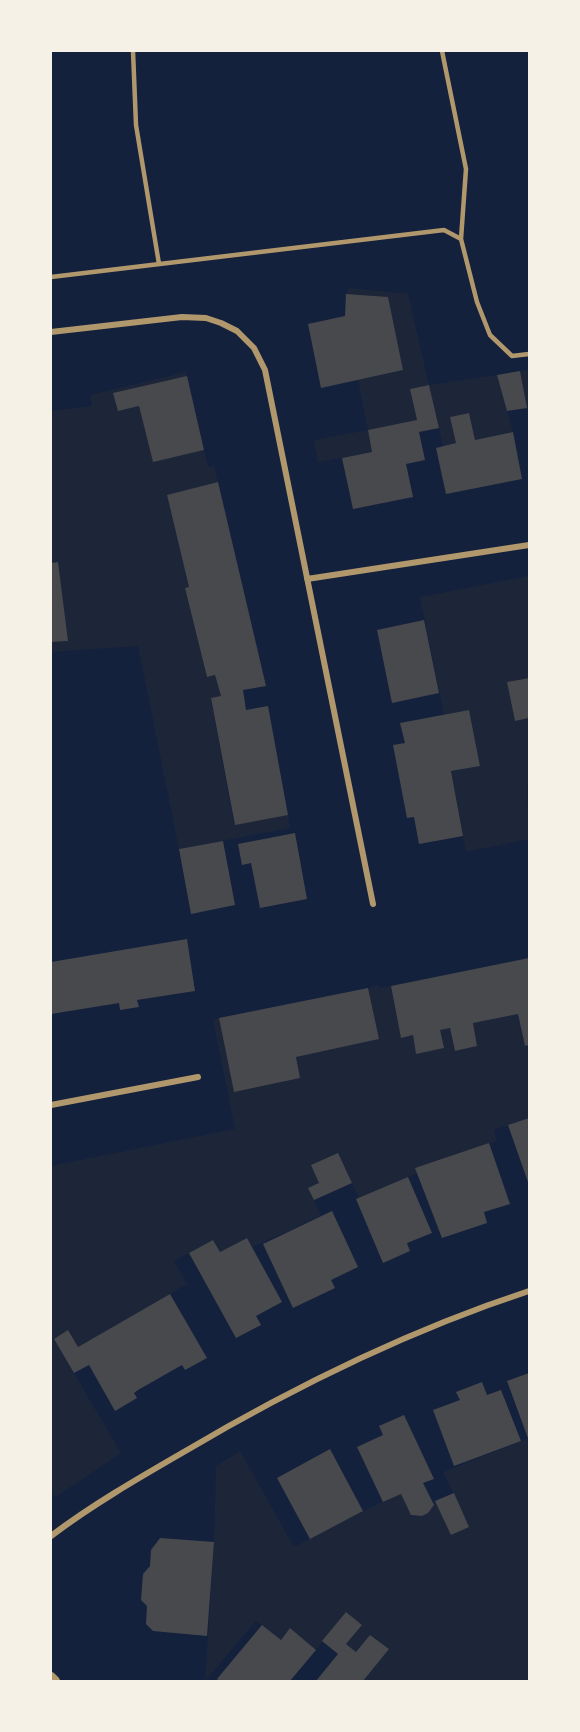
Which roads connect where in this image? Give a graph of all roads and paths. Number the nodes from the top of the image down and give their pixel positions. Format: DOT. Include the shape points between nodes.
graph roads {
  1 [pos="133,51"];
  2 [pos="442,51"];
  3 [pos="461,239"];
  4 [pos="159,264"];
  5 [pos="51,277"];
  6 [pos="51,332"];
  7 [pos="529,354"];
  8 [pos="529,545"];
  9 [pos="307,579"];
  10 [pos="373,904"];
  11 [pos="198,1077"];
  12 [pos="51,1105"];
  13 [pos="529,1291"];
  14 [pos="51,1536"];
  15 [pos="51,1677"];
  16 [pos="56,1681"];
  1 -- 4 [label="lane" via="135,125"];
  2 -- 3 [label="lane" via="466,169"];
  3 -- 4 [label="lane" via="444,230"];
  3 -- 7 [label="lane" via="490,335 512,356"];
  4 -- 5 [label="lane"];
  6 -- 9 [label="street" via="182,317 206,318 237,331 254,348 265,370"];
  8 -- 9 [label="street"];
  9 -- 10 [label="street"];
  11 -- 12 [label="street"];
  13 -- 14 [label="street" via="426,1331 281,1397 146,1474"];
  15 -- 16 [label="street"];
}
